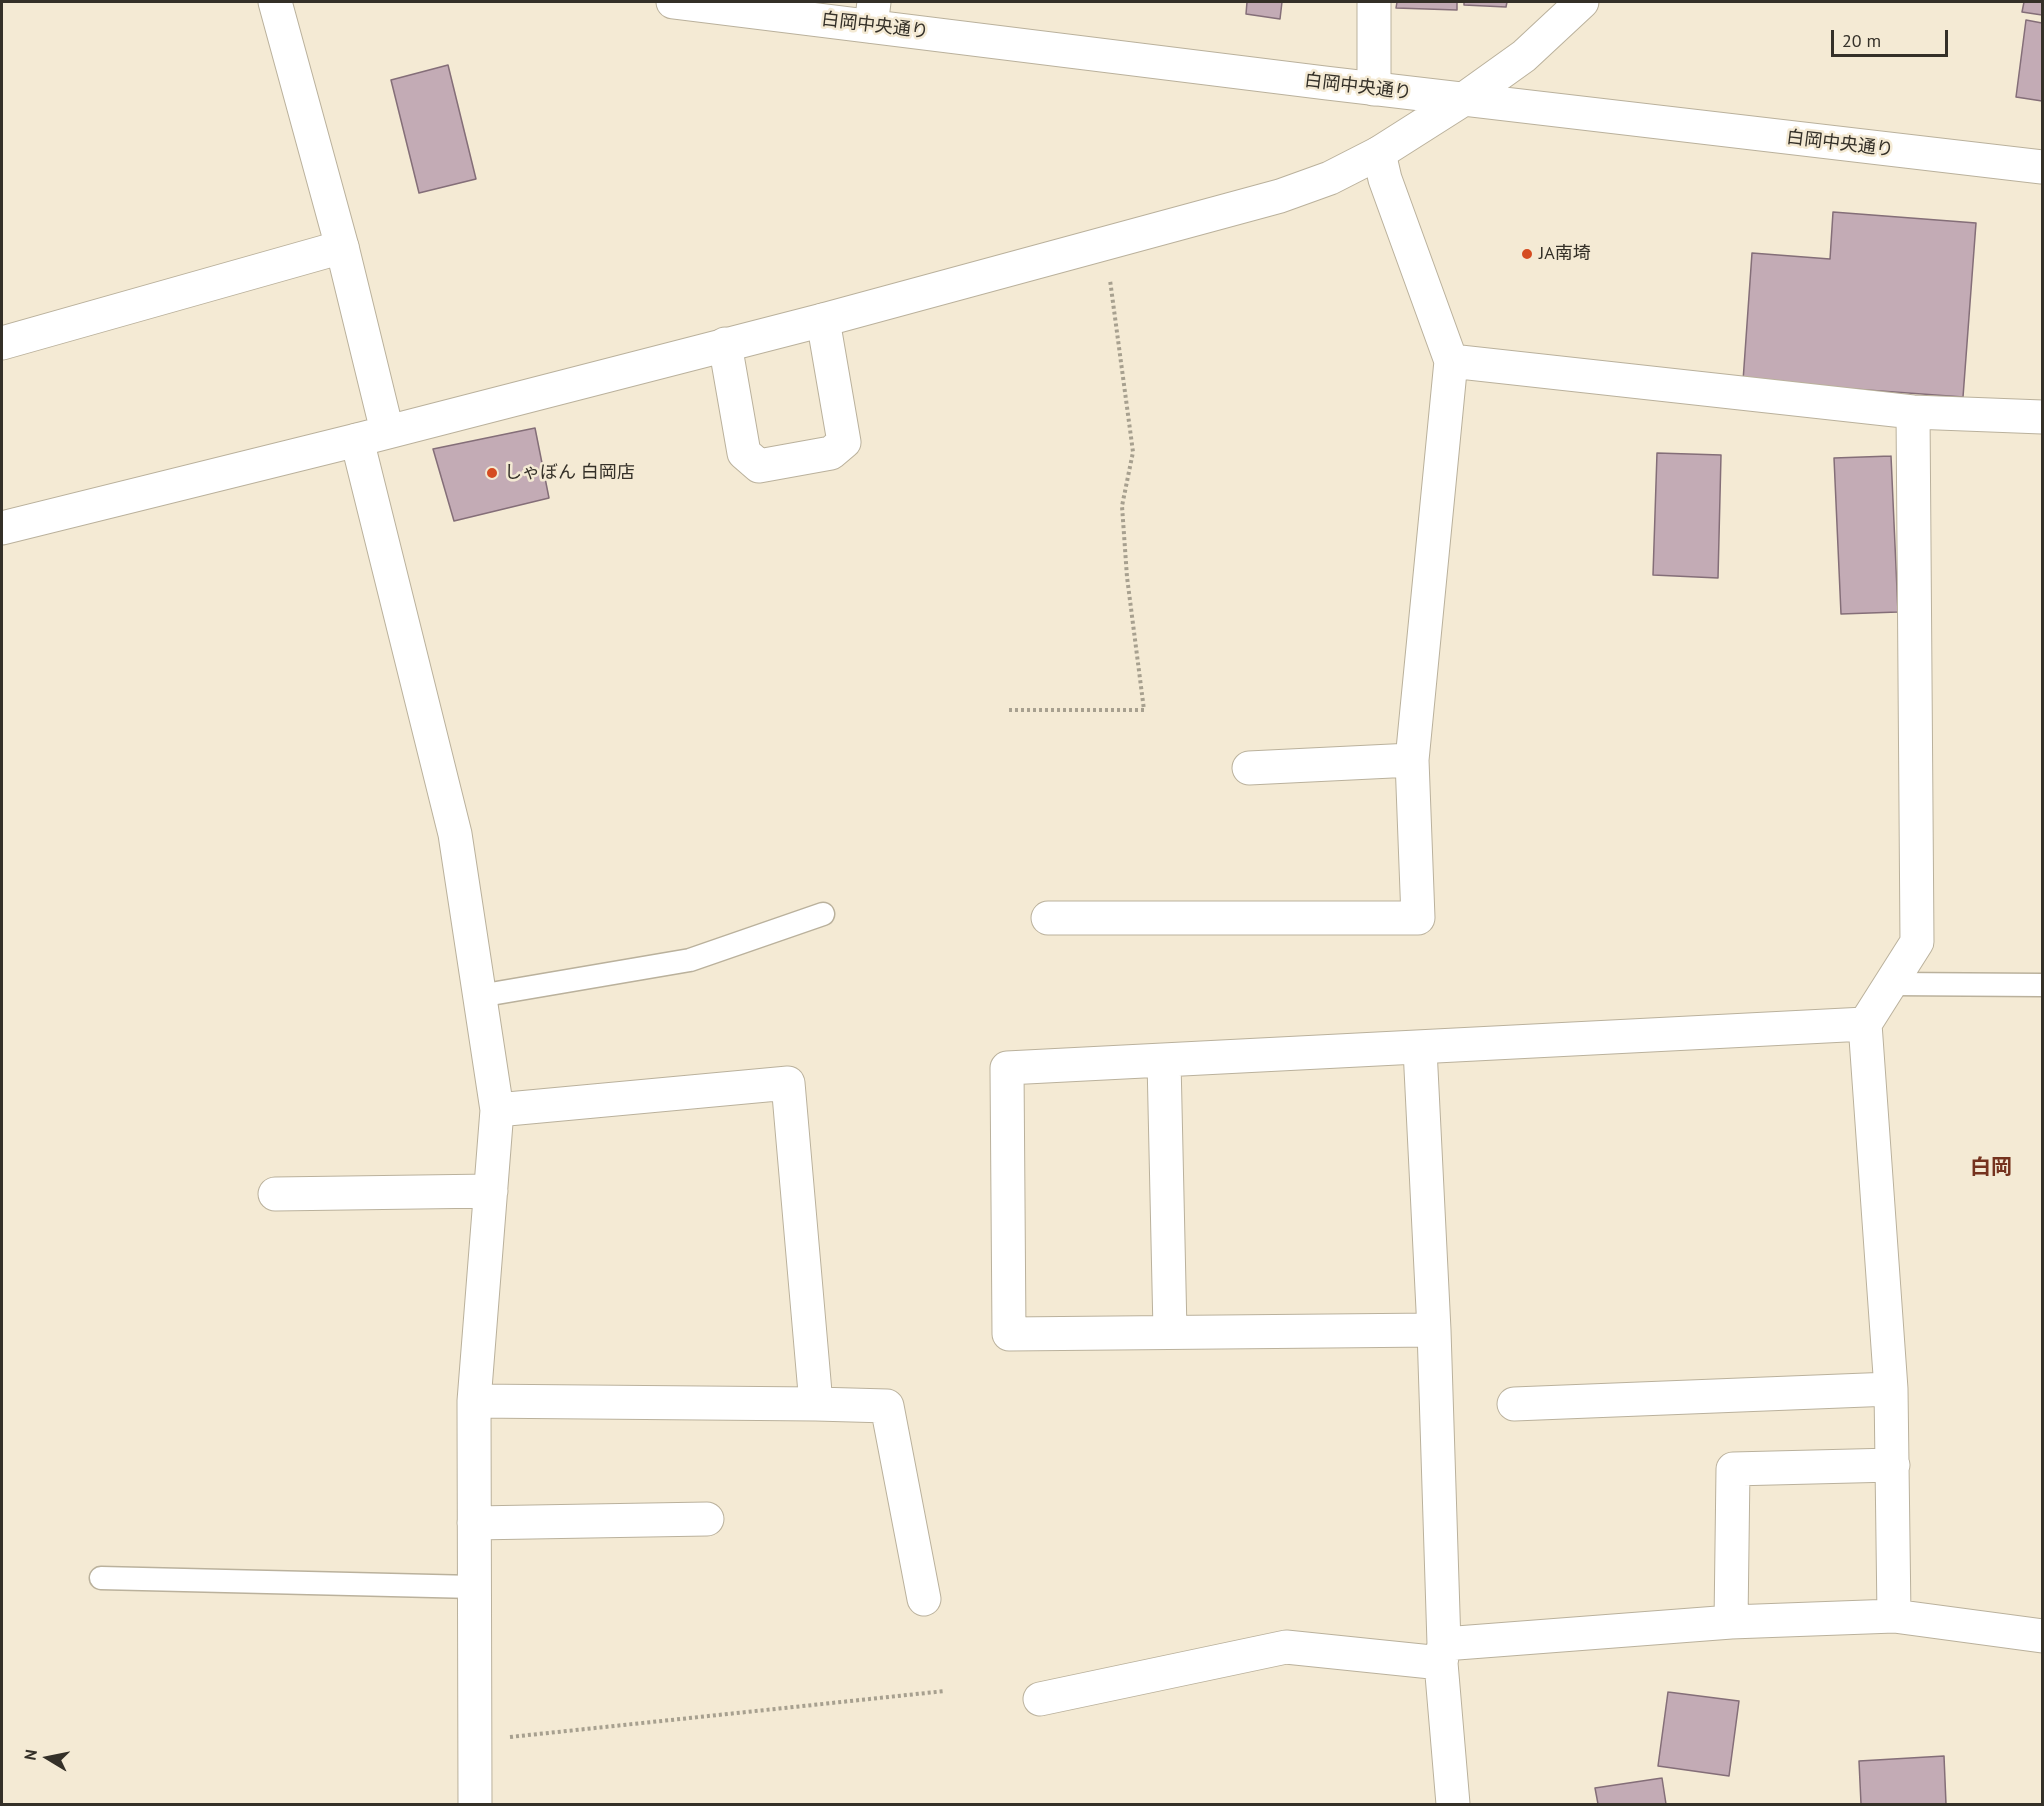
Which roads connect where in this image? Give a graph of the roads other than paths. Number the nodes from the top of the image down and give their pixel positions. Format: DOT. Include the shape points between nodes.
graph roads {
  1 [pos="275,2"];
  2 [pos="673,2"];
  3 [pos="1374,2"];
  4 [pos="1582,2"];
  5 [pos="873,14"];
  6 [pos="1374,89"];
  7 [pos="1464,99"];
  8 [pos="1379,153"];
  9 [pos="2043,167"];
  10 [pos="342,247"];
  11 [pos="823,320"];
  12 [pos="2,343"];
  13 [pos="725,344"];
  14 [pos="1451,361"];
  15 [pos="1913,412"];
  16 [pos="2043,417"];
  17 [pos="387,431"];
  18 [pos="357,440"];
  19 [pos="2,528"];
  20 [pos="1412,760"];
  21 [pos="1249,768"];
  22 [pos="823,914"];
  23 [pos="1048,918"];
  24 [pos="1891,984"];
  25 [pos="2043,985"];
  26 [pos="479,996"];
  27 [pos="1865,1024"];
  28 [pos="1420,1049"];
  29 [pos="1164,1061"];
  30 [pos="497,1110"];
  31 [pos="491,1191"];
  32 [pos="275,1194"];
  33 [pos="1434,1330"];
  34 [pos="1170,1331"];
  35 [pos="1891,1389"];
  36 [pos="474,1401"];
  37 [pos="816,1404"];
  38 [pos="1514,1404"];
  39 [pos="1893,1465"];
  40 [pos="707,1519"];
  41 [pos="474,1523"];
  42 [pos="101,1578"];
  43 [pos="474,1587"];
  44 [pos="924,1599"];
  45 [pos="1894,1616"];
  46 [pos="1731,1622"];
  47 [pos="2043,1636"];
  48 [pos="1443,1653"];
  49 [pos="1040,1699"];
  50 [pos="475,1804"];
  51 [pos="1453,1804"];
  1 -- 10 [label="street"];
  2 -- 5 [label="street, 白岡中央通り"];
  3 -- 6 [label="street"];
  4 -- 7 [label="street" via="1524,56"];
  5 -- 6 [label="street, 白岡中央通り"];
  6 -- 7 [label="street, 白岡中央通り"];
  7 -- 8 [label="street"];
  7 -- 9 [label="street, 白岡中央通り"];
  8 -- 11 [label="street" via="1330,178 1280,196"];
  8 -- 14 [label="street"];
  10 -- 12 [label="street"];
  10 -- 17 [label="street"];
  11 -- 13 [label="street"];
  11 -- 13 [label="street" via="844,442 831,453 759,466 744,453"];
  13 -- 17 [label="street"];
  14 -- 15 [label="street"];
  14 -- 20 [label="street"];
  15 -- 16 [label="street"];
  15 -- 24 [label="street" via="1917,942"];
  17 -- 18 [label="street"];
  18 -- 19 [label="street"];
  18 -- 26 [label="street" via="455,834"];
  20 -- 21 [label="street"];
  20 -- 23 [label="street" via="1419,918"];
  22 -- 26 [label="lane" via="690,960"];
  24 -- 25 [label="lane"];
  24 -- 27 [label="street"];
  26 -- 30 [label="street"];
  27 -- 28 [label="street"];
  27 -- 35 [label="street"];
  28 -- 29 [label="street"];
  28 -- 33 [label="street"];
  29 -- 34 [label="street"];
  29 -- 34 [label="street" via="1007,1068 1009,1334"];
  30 -- 31 [label="street"];
  30 -- 37 [label="street" via="788,1083"];
  31 -- 32 [label="street"];
  31 -- 36 [label="street"];
  33 -- 34 [label="street"];
  33 -- 48 [label="street"];
  35 -- 38 [label="street"];
  35 -- 39 [label="street"];
  36 -- 37 [label="street"];
  36 -- 41 [label="street"];
  37 -- 44 [label="street" via="887,1406"];
  39 -- 45 [label="street"];
  39 -- 46 [label="street" via="1733,1469"];
  40 -- 41 [label="street"];
  41 -- 43 [label="street"];
  42 -- 43 [label="lane"];
  43 -- 50 [label="street"];
  45 -- 46 [label="street"];
  45 -- 47 [label="street"];
  46 -- 48 [label="street"];
  48 -- 49 [label="street" via="1286,1647"];
  48 -- 51 [label="street"];
}
